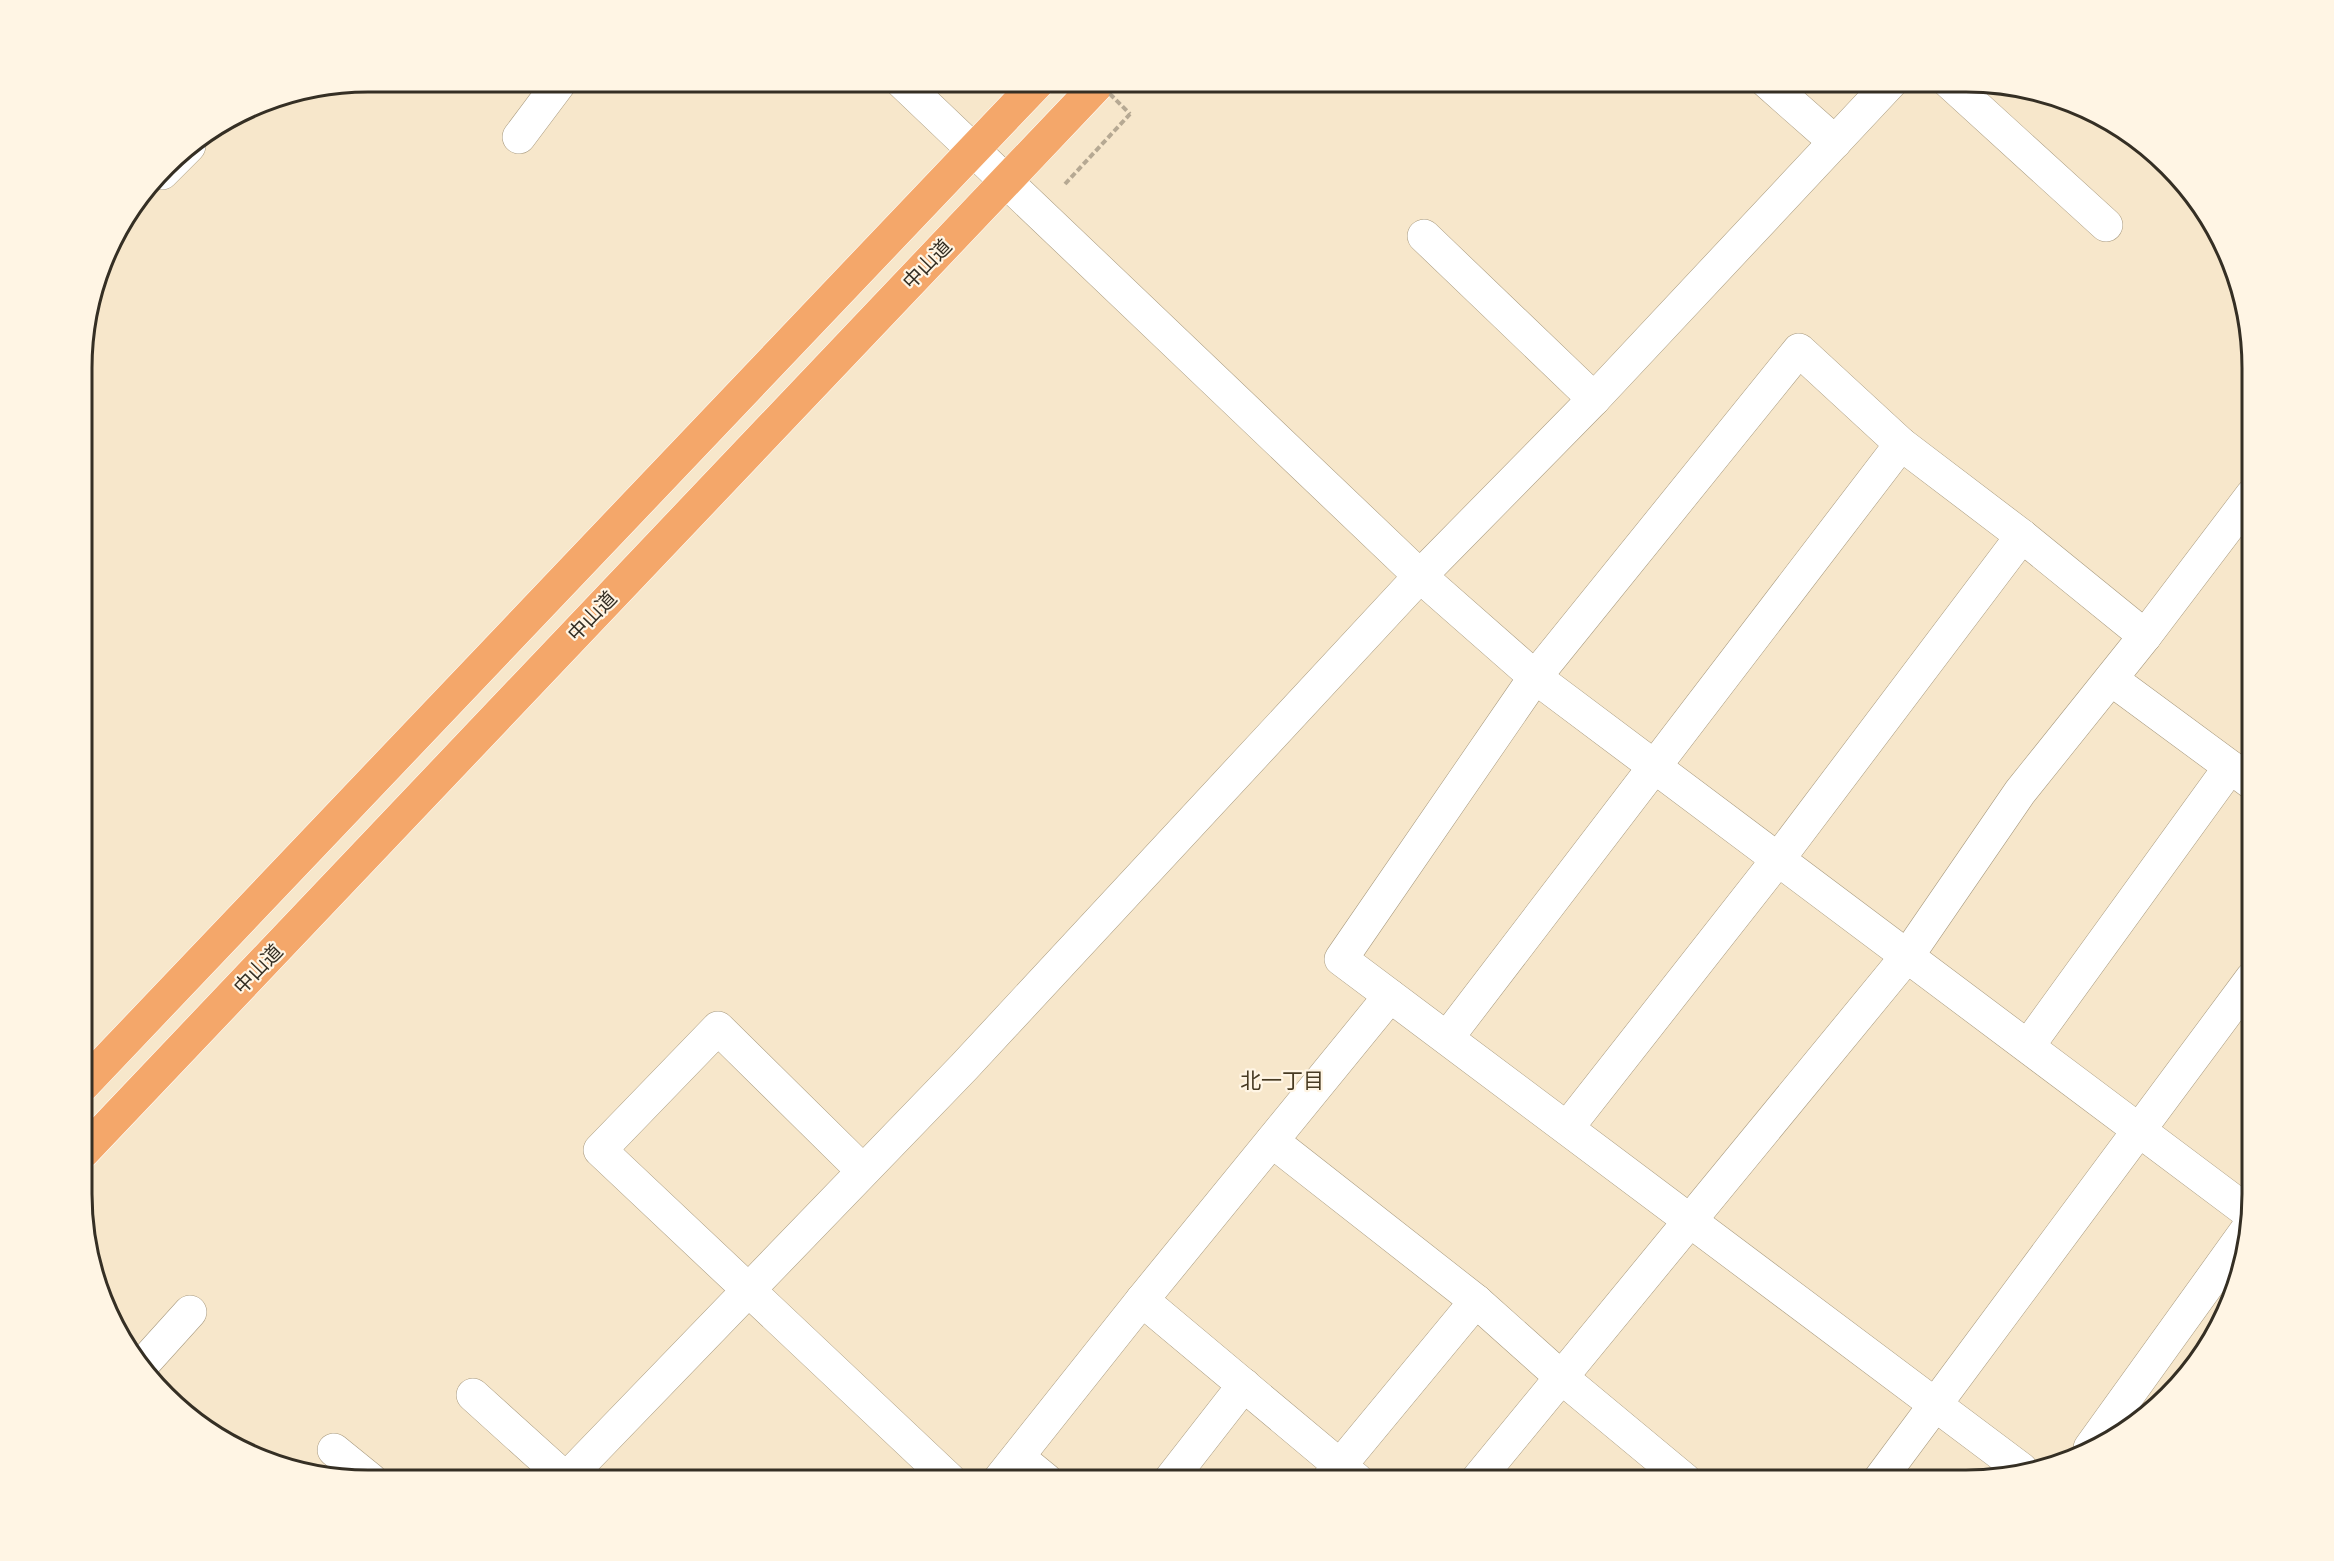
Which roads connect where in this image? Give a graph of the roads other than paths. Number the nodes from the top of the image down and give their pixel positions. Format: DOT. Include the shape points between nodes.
graph roads {
  1 [pos="553,92"];
  2 [pos="912,92"];
  3 [pos="1028,92"];
  4 [pos="1089,92"];
  5 [pos="1778,92"];
  6 [pos="1882,92"];
  7 [pos="1960,92"];
  8 [pos="519,136"];
  9 [pos="1835,142"];
  10 [pos="972,151"];
  11 [pos="1005,182"];
  12 [pos="2106,225"];
  13 [pos="1424,236"];
  14 [pos="1594,399"];
  15 [pos="1901,444"];
  16 [pos="2242,508"];
  17 [pos="2022,536"];
  18 [pos="1420,576"];
  19 [pos="2145,636"];
  20 [pos="1535,677"];
  21 [pos="2111,679"];
  22 [pos="1654,765"];
  23 [pos="2241,775"];
  24 [pos="1779,858"];
  25 [pos="1908,955"];
  26 [pos="2242,991"];
  27 [pos="1390,996"];
  28 [pos="1447,1038"];
  29 [pos="2028,1046"];
  30 [pos="92,1075"];
  31 [pos="1567,1128"];
  32 [pos="2138,1129"];
  33 [pos="1272,1141"];
  34 [pos="92,1143"];
  35 [pos="863,1171"];
  36 [pos="2242,1207"];
  37 [pos="1690,1220"];
  38 [pos="2238,1244"];
  39 [pos="747,1290"];
  40 [pos="1142,1300"];
  41 [pos="1476,1300"];
  42 [pos="190,1312"];
  43 [pos="147,1360"];
  44 [pos="1561,1377"];
  45 [pos="1244,1385"];
  46 [pos="473,1395"];
  47 [pos="1935,1404"];
  48 [pos="2099,1436"];
  49 [pos="334,1450"];
  50 [pos="2016,1465"];
  51 [pos="1009,1468"];
  52 [pos="358,1470"];
  53 [pos="555,1470"];
  54 [pos="574,1470"];
  55 [pos="939,1470"];
  56 [pos="1178,1470"];
  57 [pos="1336,1470"];
  58 [pos="1345,1470"];
  59 [pos="1485,1470"];
  60 [pos="1674,1470"];
  61 [pos="1887,1470"];
  1 -- 8 [label="street"];
  2 -- 10 [label="street"];
  3 -- 10 [label="highway"];
  4 -- 11 [label="highway, 中山道"];
  5 -- 9 [label="street"];
  6 -- 9 [label="street"];
  7 -- 12 [label="street"];
  9 -- 14 [label="street"];
  10 -- 11 [label="street"];
  10 -- 30 [label="highway"];
  11 -- 18 [label="street"];
  11 -- 34 [label="highway, 中山道"];
  13 -- 14 [label="street"];
  14 -- 18 [label="street"];
  15 -- 17 [label="street"];
  15 -- 20 [label="street" via="1799,350"];
  15 -- 22 [label="street"];
  16 -- 19 [label="street"];
  17 -- 19 [label="street"];
  17 -- 24 [label="street"];
  18 -- 20 [label="street"];
  18 -- 35 [label="street"];
  19 -- 21 [label="street"];
  20 -- 22 [label="street"];
  20 -- 27 [label="street" via="1341,959"];
  21 -- 23 [label="street"];
  21 -- 25 [label="street" via="2020,792"];
  22 -- 24 [label="street"];
  22 -- 28 [label="street"];
  23 -- 29 [label="street"];
  24 -- 25 [label="street"];
  24 -- 31 [label="street"];
  25 -- 29 [label="street"];
  25 -- 37 [label="street"];
  26 -- 32 [label="street"];
  27 -- 28 [label="street"];
  27 -- 33 [label="street"];
  28 -- 31 [label="street"];
  29 -- 32 [label="street"];
  31 -- 37 [label="street"];
  32 -- 36 [label="street"];
  32 -- 47 [label="street"];
  33 -- 40 [label="street"];
  33 -- 41 [label="street"];
  35 -- 39 [label="street"];
  35 -- 39 [label="street" via="718,1028 600,1149"];
  37 -- 44 [label="street"];
  37 -- 47 [label="street"];
  38 -- 48 [label="street"];
  39 -- 54 [label="street"];
  39 -- 55 [label="street"];
  40 -- 45 [label="street"];
  40 -- 51 [label="street"];
  41 -- 44 [label="street"];
  41 -- 58 [label="street"];
  42 -- 43 [label="street"];
  44 -- 59 [label="street"];
  44 -- 60 [label="street"];
  45 -- 56 [label="street"];
  45 -- 57 [label="street"];
  46 -- 53 [label="street"];
  47 -- 50 [label="street"];
  47 -- 61 [label="street"];
  49 -- 52 [label="street"];
}
